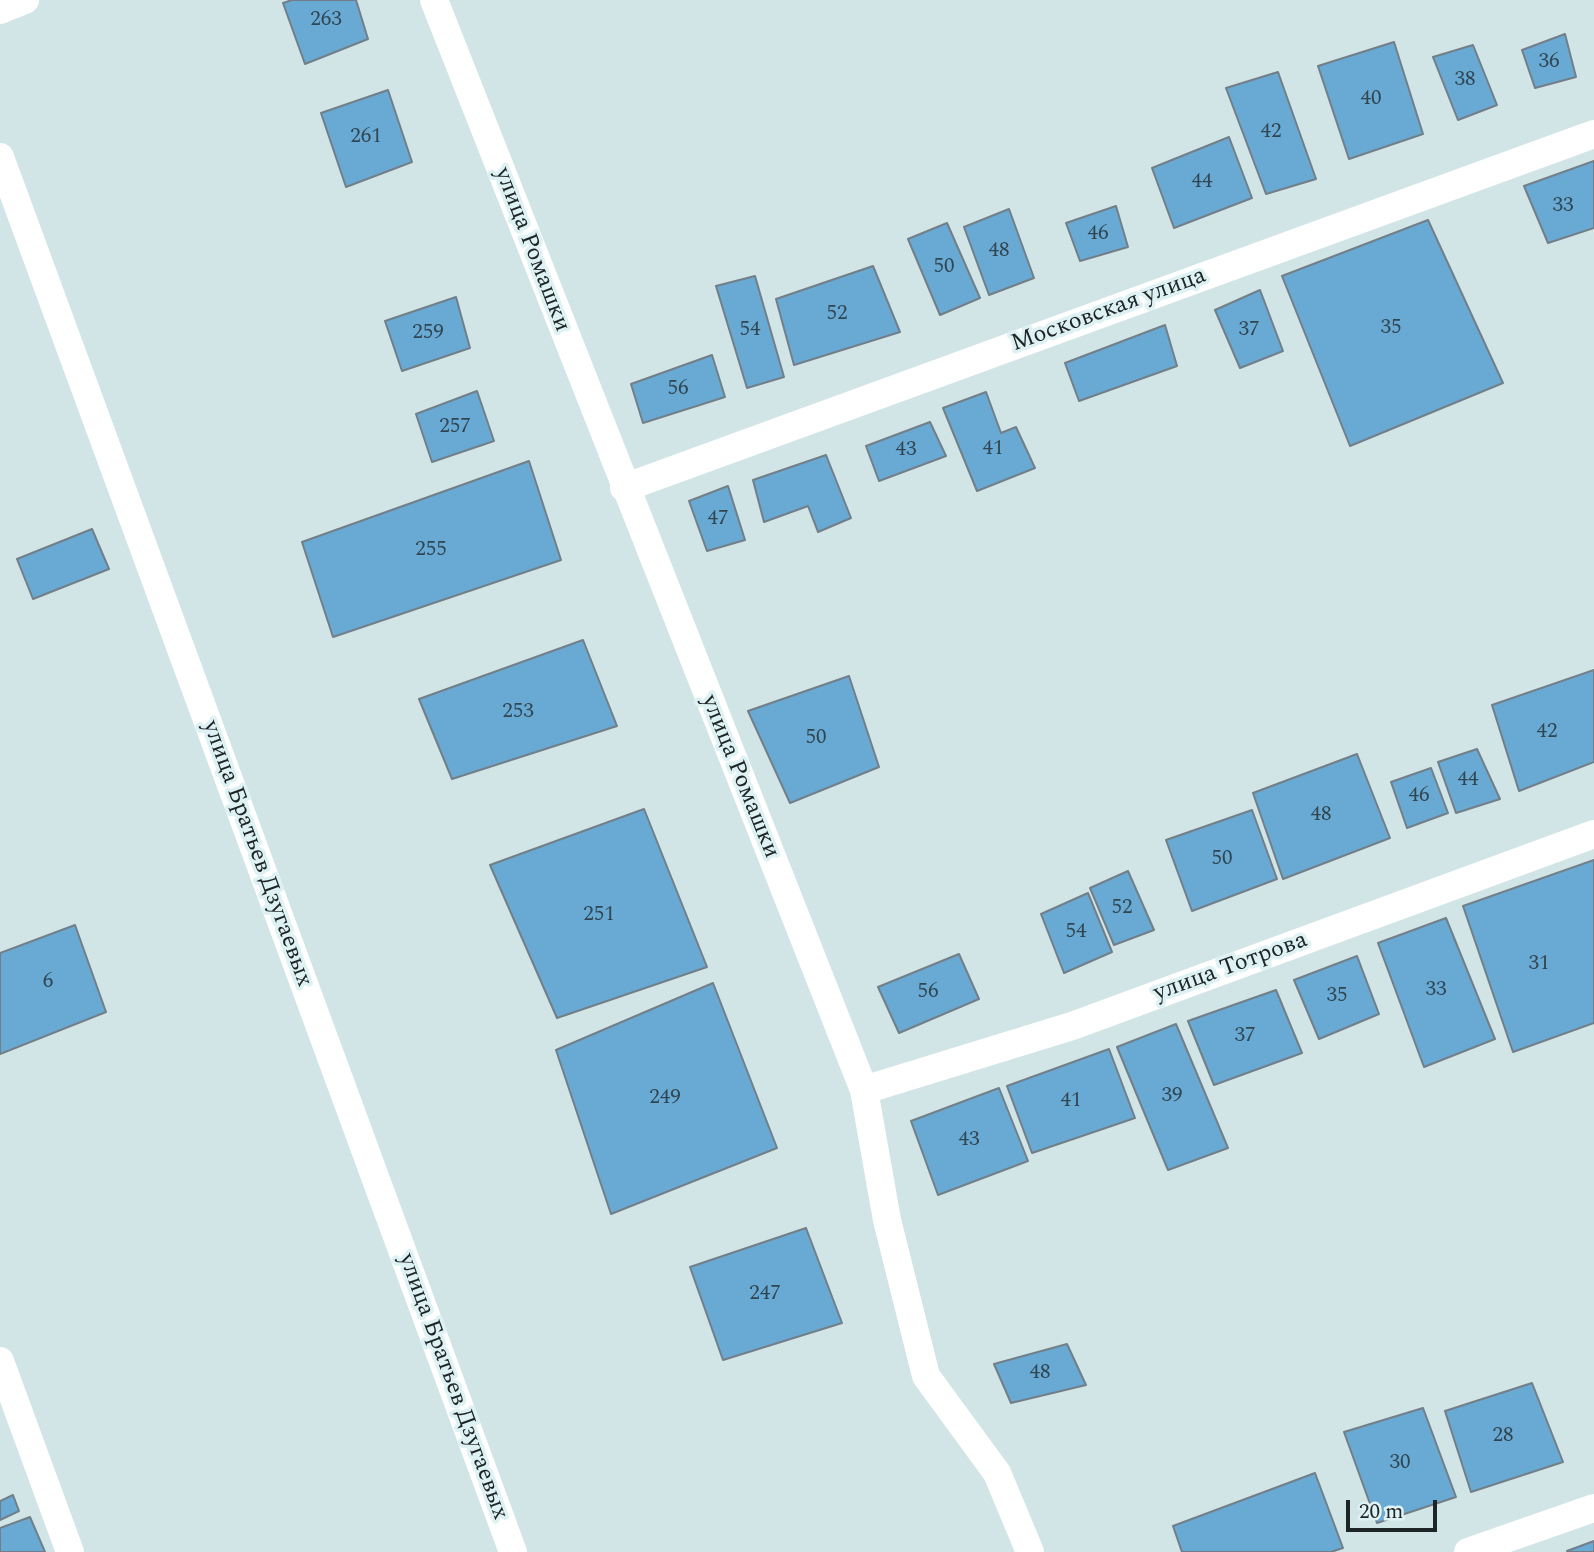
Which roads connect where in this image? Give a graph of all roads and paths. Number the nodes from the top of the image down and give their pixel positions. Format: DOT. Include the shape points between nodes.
graph roads {
  1 [pos="25,0"];
  2 [pos="434,0"];
  3 [pos="0,10"];
  4 [pos="1594,134"];
  5 [pos="0,157"];
  6 [pos="624,488"];
  7 [pos="1594,834"];
  8 [pos="864,1090"];
  9 [pos="0,1361"];
  10 [pos="1594,1508"];
  11 [pos="70,1552"];
  12 [pos="513,1552"];
  13 [pos="1030,1552"];
  14 [pos="1468,1552"];
  1 -- 3 [label="street"];
  2 -- 6 [label="street, улица Ромашки"];
  4 -- 6 [label="street, Московская улица"];
  5 -- 12 [label="street, улица Братьев Дзугаевых"];
  6 -- 8 [label="street, улица Ромашки"];
  7 -- 8 [label="street, улица Тотрова" via="1072,1026"];
  8 -- 13 [label="street, улица Ромашки" via="887,1220 926,1377 997,1473"];
  9 -- 11 [label="street"];
  10 -- 14 [label="street"];
}
